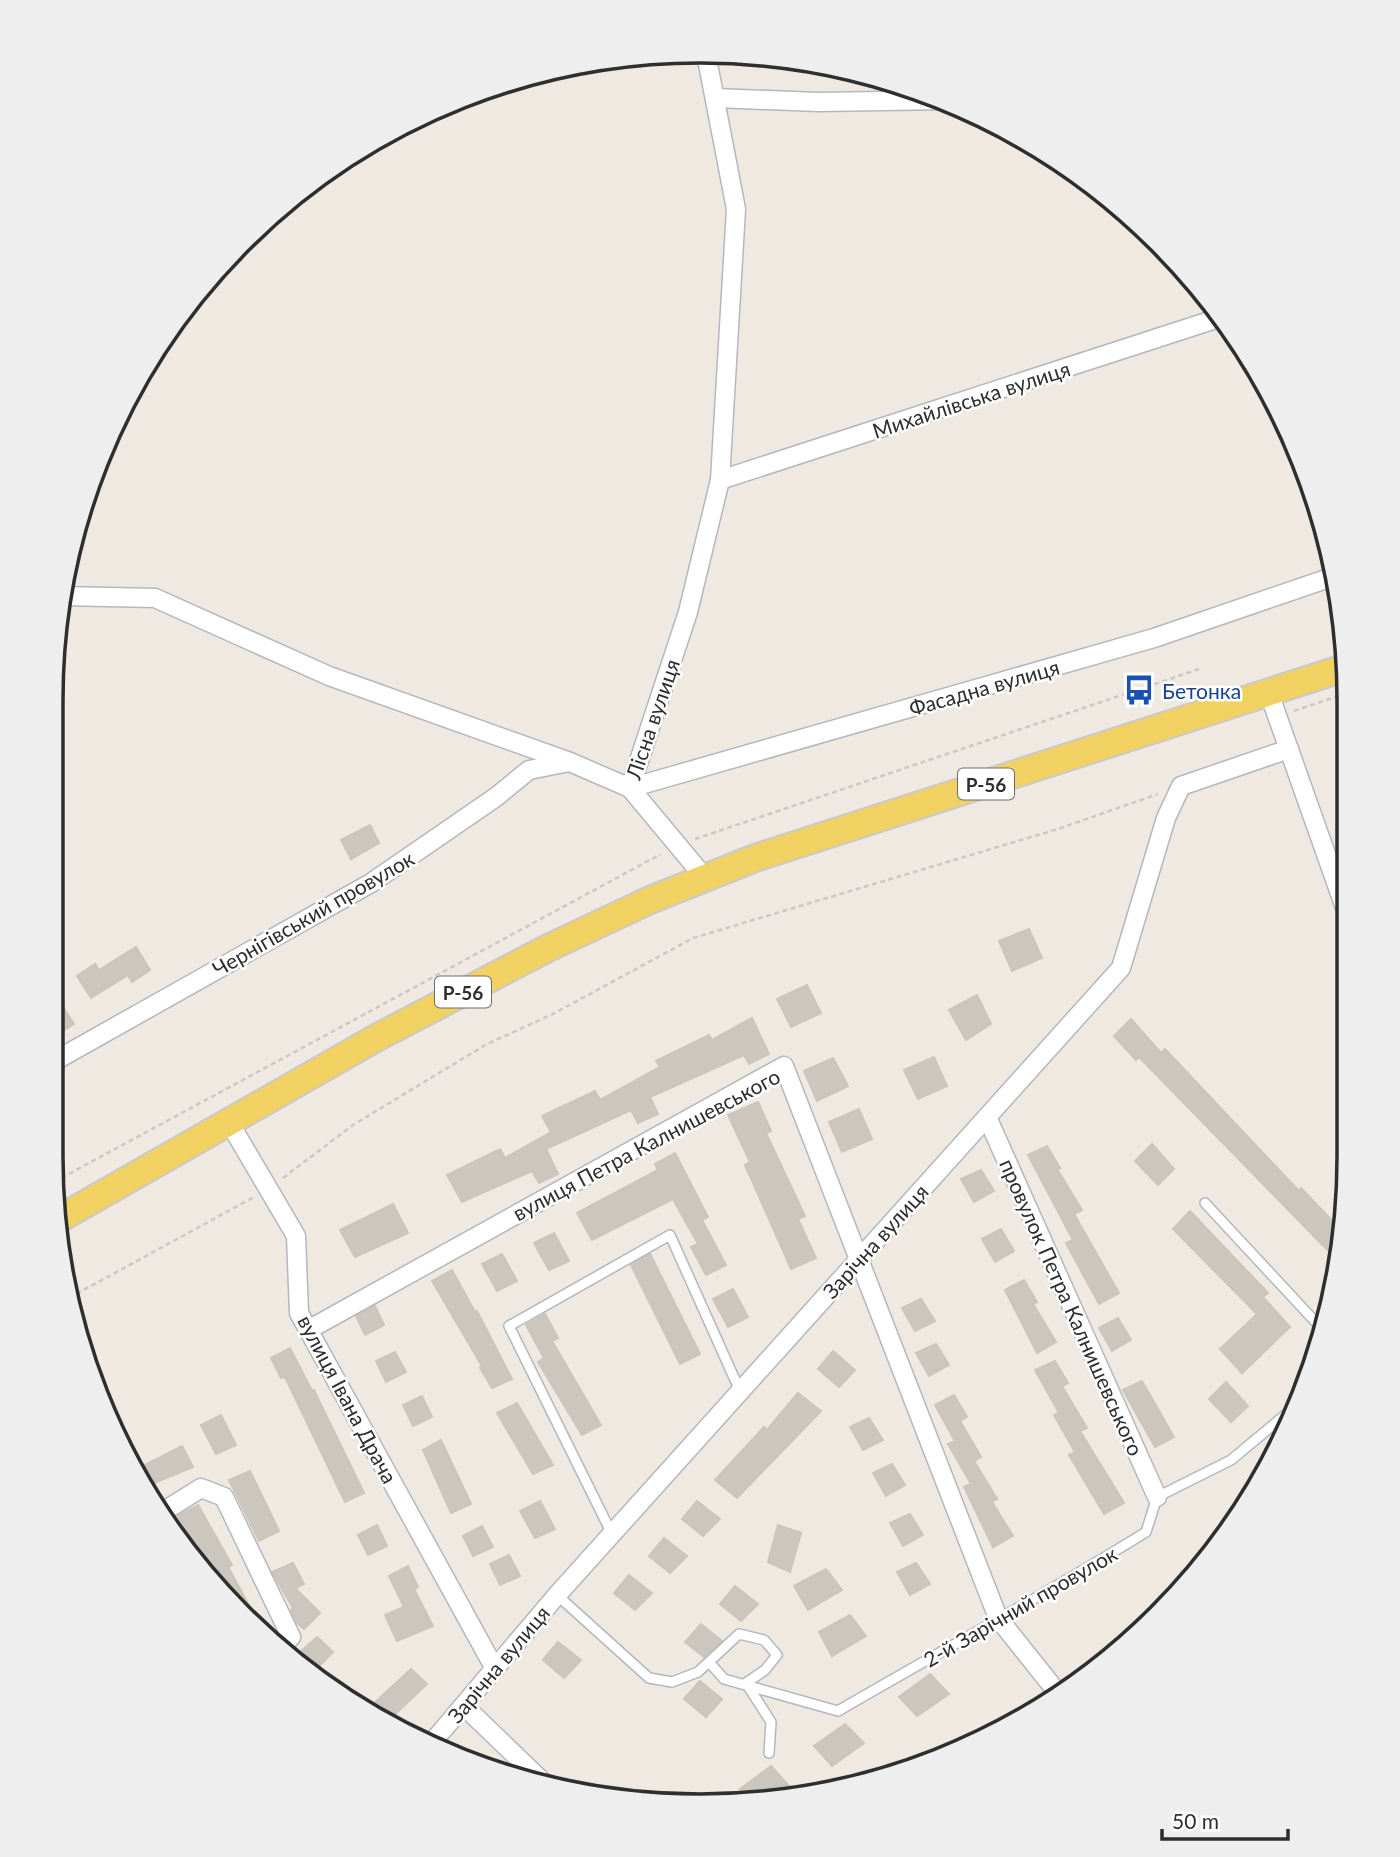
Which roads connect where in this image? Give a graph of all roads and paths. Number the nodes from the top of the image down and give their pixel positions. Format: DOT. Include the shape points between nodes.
graph roads {
  1 [pos="705,63"];
  2 [pos="715,97"];
  3 [pos="915,101"];
  4 [pos="1211,320"];
  5 [pos="720,480"];
  6 [pos="1326,579"];
  7 [pos="72,596"];
  8 [pos="1336,672"];
  9 [pos="1337,695"];
  10 [pos="1273,705"];
  11 [pos="1289,749"];
  12 [pos="570,762"];
  13 [pos="630,788"];
  14 [pos="1166,791"];
  15 [pos="705,878"];
  16 [pos="1337,885"];
  17 [pos="63,1056"];
  18 [pos="987,1117"];
  19 [pos="229,1122"];
  20 [pos="268,1189"];
  21 [pos="1205,1203"];
  22 [pos="66,1215"];
  23 [pos="857,1261"];
  24 [pos="78,1293"];
  25 [pos="1315,1322"];
  26 [pos="308,1329"];
  27 [pos="740,1391"];
  28 [pos="1281,1419"];
  29 [pos="1157,1497"];
  30 [pos="169,1509"];
  31 [pos="612,1534"];
  32 [pos="557,1595"];
  33 [pos="998,1618"];
  34 [pos="287,1641"];
  35 [pos="709,1662"];
  36 [pos="495,1669"];
  37 [pos="746,1683"];
  38 [pos="1049,1690"];
  39 [pos="464,1706"];
  40 [pos="437,1737"];
  41 [pos="769,1753"];
  42 [pos="531,1771"];
  1 -- 2 [label="street, Лісна вулиця"];
  2 -- 3 [label="street"];
  2 -- 5 [label="street, Лісна вулиця" via="736,209"];
  4 -- 5 [label="street, Михайлівська вулиця"];
  5 -- 13 [label="street, Лісна вулиця" via="688,612"];
  6 -- 13 [label="street, Фасадна вулиця" via="1154,638"];
  7 -- 12 [label="street, Лісна вулиця" via="155,598 330,676"];
  8 -- 10 [label="main road, Р-56"];
  9 -- 10 [label="path"];
  10 -- 11 [label="street"];
  10 -- 15 [label="main road, Р-56" via="755,858"];
  11 -- 16 [label="street"];
  11 -- 18 [label="street, Зарічна вулиця" via="1181,786 1166,818 1121,968"];
  12 -- 13 [label="street, Лісна вулиця"];
  12 -- 17 [label="street, Чернігівський провулок" via="528,770 371,883"];
  13 -- 15 [label="street"];
  14 -- 20 [label="path" via="1058,829 693,938 553,1014 487,1044 353,1125"];
  15 -- 19 [label="main road, Р-56" via="548,948"];
  18 -- 23 [label="street, Зарічна вулиця"];
  18 -- 29 [label="street, провулок Петра Калнишевського"];
  19 -- 20 [label="street, вулиця Івана Драча"];
  19 -- 22 [label="main road, Р-56"];
  20 -- 24 [label="path"];
  20 -- 26 [label="street, вулиця Івана Драча" via="296,1236 299,1313"];
  21 -- 25 [label="lane"];
  23 -- 26 [label="street, вулиця Петра Калнишевського" via="784,1066"];
  23 -- 27 [label="street, Зарічна вулиця"];
  23 -- 33 [label="street, вулиця Петра Калнишевського"];
  26 -- 36 [label="street, вулиця Івана Драча"];
  27 -- 31 [label="street, Зарічна вулиця"];
  27 -- 31 [label="lane" via="670,1235 509,1326"];
  28 -- 29 [label="lane" via="1231,1460"];
  29 -- 33 [label="lane, 2-й Зарічний провулок" via="1146,1532"];
  30 -- 34 [label="street" via="201,1488 223,1497 291,1637"];
  31 -- 32 [label="street, Зарічна вулиця"];
  32 -- 35 [label="lane" via="649,1678 672,1682 698,1672"];
  32 -- 36 [label="street, Зарічна вулиця"];
  33 -- 37 [label="lane, 2-й Зарічний провулок" via="838,1711"];
  33 -- 38 [label="street, вулиця Петра Калнишевського"];
  35 -- 37 [label="lane, 2-й Зарічний провулок" via="724,1679"];
  35 -- 37 [label="lane" via="739,1634 764,1640 777,1655"];
  36 -- 39 [label="street, Зарічна вулиця"];
  37 -- 41 [label="lane" via="771,1722"];
  39 -- 40 [label="street, Зарічна вулиця"];
  39 -- 42 [label="street"];
}
